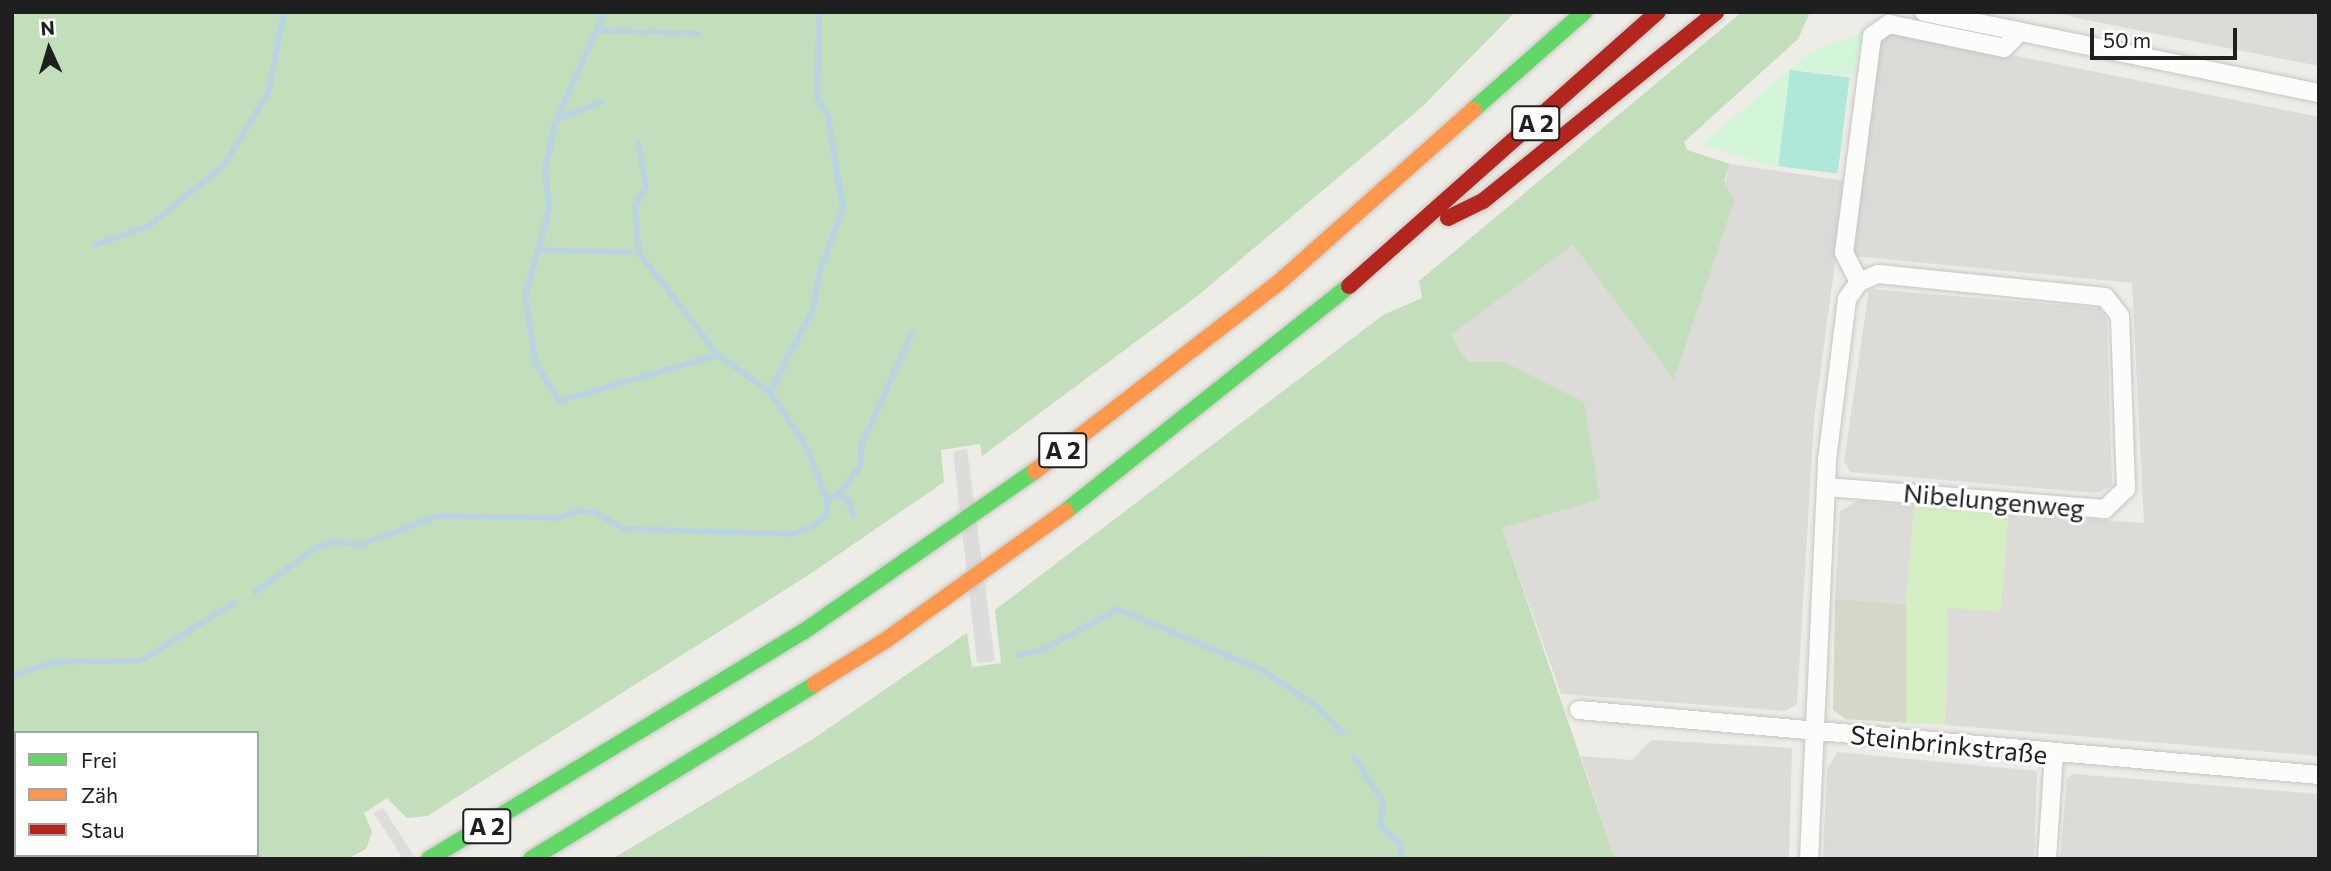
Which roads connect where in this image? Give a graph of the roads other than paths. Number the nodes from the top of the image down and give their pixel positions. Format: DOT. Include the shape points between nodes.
graph roads {
  1 [pos="1557,12"];
  2 [pos="1584,12"];
  3 [pos="1658,12"];
  4 [pos="1716,12"];
  5 [pos="1924,12"];
  6 [pos="2020,32"];
  7 [pos="1541,53"];
  8 [pos="2319,93"];
  9 [pos="1415,233"];
  10 [pos="1859,282"];
  11 [pos="1826,487"];
  12 [pos="1579,710"];
  13 [pos="1816,731"];
  14 [pos="2054,754"];
  15 [pos="2319,775"];
  16 [pos="429,859"];
  17 [pos="531,859"];
  18 [pos="1808,859"];
  19 [pos="2047,859"];
  1 -- 7 [label="highway"];
  2 -- 7 [label="highway, A 2"];
  3 -- 9 [label="highway, A 2"];
  4 -- 9 [label="highway" via="1483,201"];
  5 -- 6 [label="street"];
  6 -- 8 [label="street"];
  6 -- 10 [label="street" via="2004,48 1889,24 1872,36 1844,253"];
  7 -- 16 [label="highway, A 2" via="1276,285 1017,485 803,632"];
  9 -- 17 [label="highway, A 2" via="1129,465 887,640"];
  10 -- 11 [label="street" via="1847,299"];
  10 -- 11 [label="street, Nibelungenweg" via="1878,274 2105,297 2120,316 2126,488 2105,509"];
  11 -- 13 [label="street"];
  12 -- 13 [label="street, Steinbrinkstraße"];
  13 -- 14 [label="street, Steinbrinkstraße"];
  13 -- 18 [label="street"];
  14 -- 15 [label="street, Steinbrinkstraße"];
  14 -- 19 [label="street"];
}
